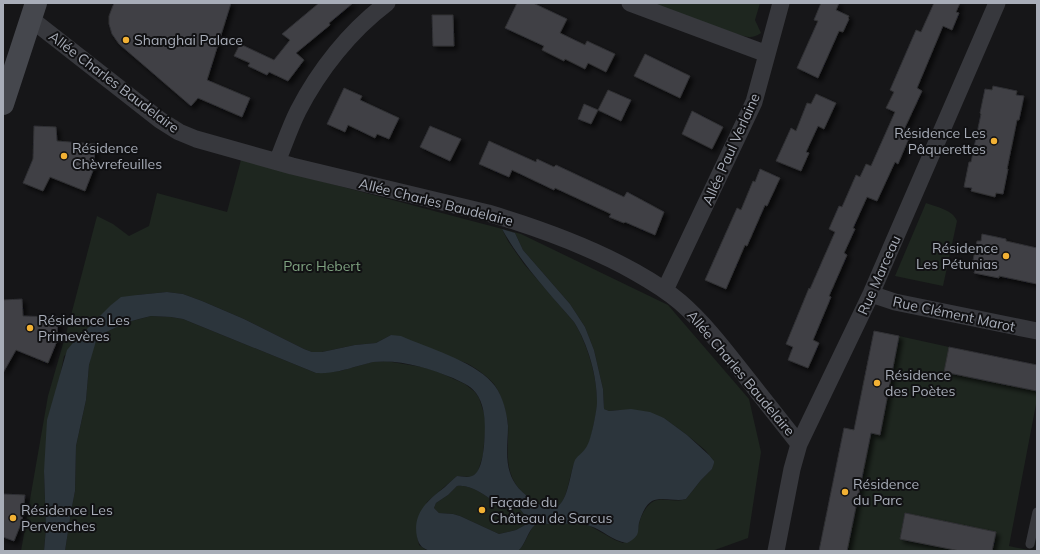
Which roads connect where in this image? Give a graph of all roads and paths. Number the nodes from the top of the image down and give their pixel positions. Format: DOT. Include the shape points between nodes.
graph roads {
  1 [pos="387,3"];
  2 [pos="631,3"];
  3 [pos="781,3"];
  4 [pos="997,3"];
  5 [pos="34,11"];
  6 [pos="767,54"];
  7 [pos="3,104"];
  8 [pos="277,162"];
  9 [pos="665,290"];
  10 [pos="871,294"];
  11 [pos="1037,331"];
  12 [pos="799,444"];
  13 [pos="1037,512"];
  14 [pos="1030,544"];
  15 [pos="776,551"];
  1 -- 8 [label="street" via="353,34 322,72 305,99"];
  2 -- 6 [label="street"];
  3 -- 6 [label="street, Allée Paul Verlaine"];
  4 -- 10 [label="street, Rue Marceau"];
  5 -- 7 [label="main road"];
  5 -- 8 [label="street, Allée Charles Baudelaire" via="170,127 196,139"];
  6 -- 9 [label="street, Allée Paul Verlaine" via="754,102"];
  8 -- 9 [label="street, Allée Charles Baudelaire" via="488,213 544,231 627,267"];
  9 -- 12 [label="street, Allée Charles Baudelaire" via="700,321"];
  10 -- 11 [label="street, Rue Clément Marot" via="895,302"];
  10 -- 12 [label="street, Rue Marceau"];
  12 -- 15 [label="street, Rue Marceau"];
  13 -- 14 [label="lane"];
}
